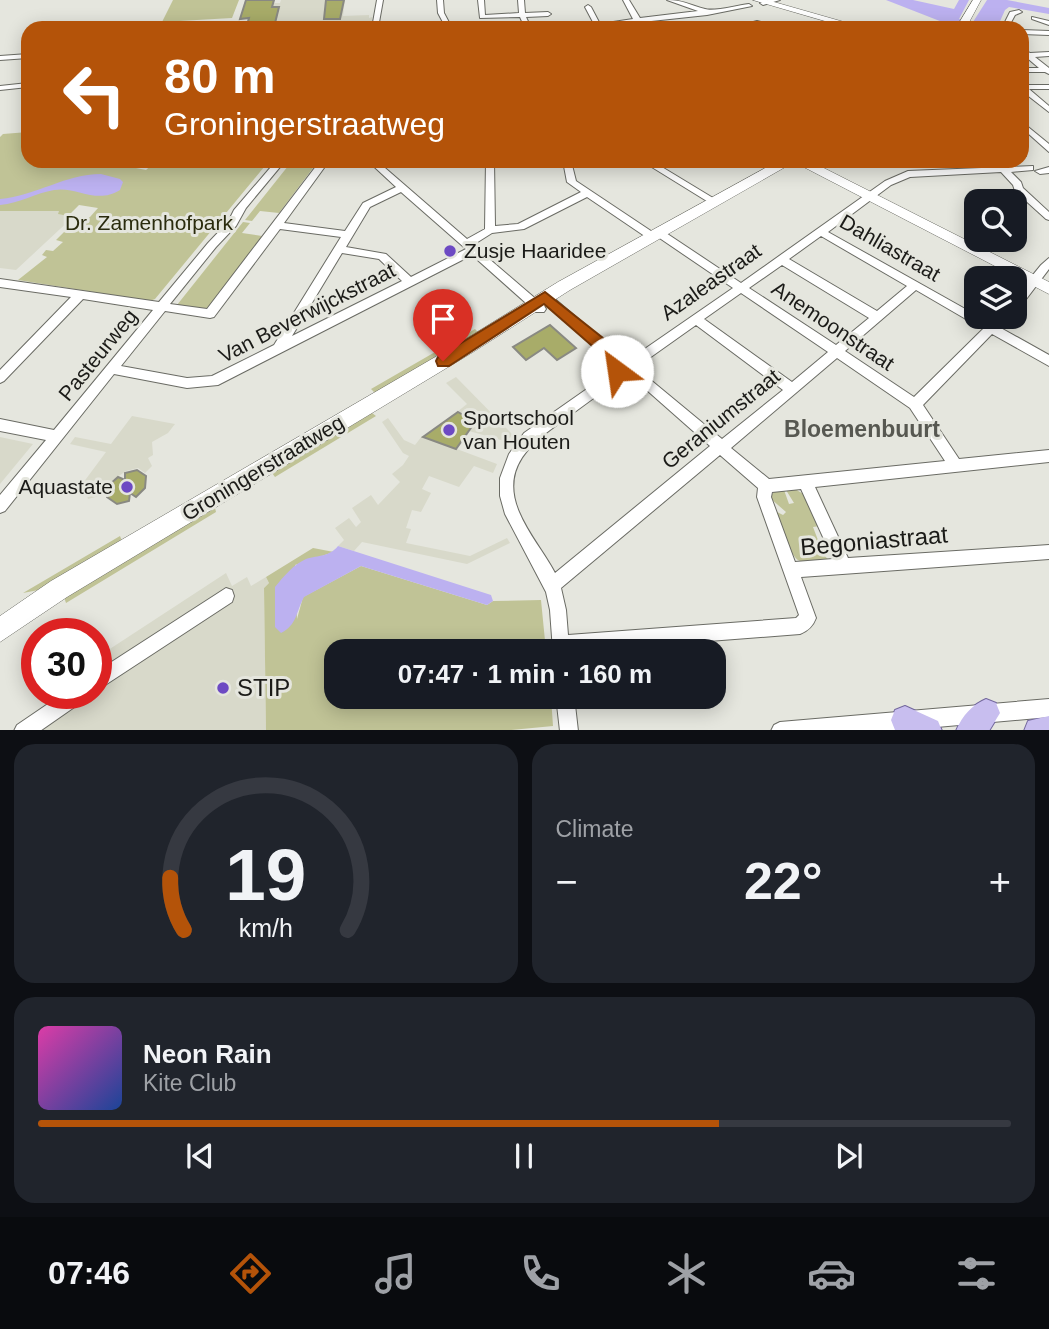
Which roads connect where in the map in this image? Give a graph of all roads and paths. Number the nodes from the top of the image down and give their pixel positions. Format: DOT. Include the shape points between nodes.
graph roads {
  1 [pos="380,0"];
  2 [pos="440,0"];
  3 [pos="481,0"];
  4 [pos="521,0"];
  5 [pos="626,0"];
  6 [pos="670,0"];
  7 [pos="977,0"];
  8 [pos="761,2"];
  9 [pos="588,7"];
  10 [pos="723,10"];
  11 [pos="1020,12"];
  12 [pos="707,13"];
  13 [pos="548,14"];
  14 [pos="522,15"];
  15 [pos="1034,18"];
  16 [pos="376,21"];
  17 [pos="445,21"];
  18 [pos="525,21"];
  19 [pos="596,21"];
  20 [pos="638,21"];
  21 [pos="662,21"];
  22 [pos="737,21"];
  23 [pos="831,21"];
  24 [pos="966,21"];
  25 [pos="1008,21"];
  26 [pos="1049,23"];
  27 [pos="1029,32"];
  28 [pos="1049,33"];
  29 [pos="1029,53"];
  30 [pos="1049,54"];
  31 [pos="1029,57"];
  32 [pos="4,58"];
  33 [pos="0,69"];
  34 [pos="1029,70"];
  35 [pos="1048,71"];
  36 [pos="21,86"];
  37 [pos="1049,87"];
  38 [pos="0,88"];
  39 [pos="1029,88"];
  40 [pos="1029,94"];
  41 [pos="1049,110"];
  42 [pos="1042,139"];
  43 [pos="1049,149"];
  44 [pos="275,168"];
  45 [pos="320,168"];
  46 [pos="380,168"];
  47 [pos="490,168"];
  48 [pos="568,168"];
  49 [pos="658,168"];
  50 [pos="766,168"];
  51 [pos="774,168"];
  52 [pos="814,168"];
  53 [pos="1040,170"];
  54 [pos="1005,171"];
  55 [pos="747,182"];
  56 [pos="402,188"];
  57 [pos="587,193"];
  58 [pos="870,197"];
  59 [pos="713,201"];
  60 [pos="1049,217"];
  61 [pos="277,225"];
  62 [pos="490,230"];
  63 [pos="821,232"];
  64 [pos="348,235"];
  65 [pos="656,235"];
  66 [pos="470,247"];
  67 [pos="339,249"];
  68 [pos="782,260"];
  69 [pos="1049,262"];
  70 [pos="410,282"];
  71 [pos="2,285"];
  72 [pos="915,285"];
  73 [pos="1042,285"];
  74 [pos="741,288"];
  75 [pos="79,296"];
  76 [pos="1027,296"];
  77 [pos="543,303"];
  78 [pos="161,308"];
  79 [pos="964,313"];
  80 [pos="877,317"];
  81 [pos="697,320"];
  82 [pos="990,329"];
  83 [pos="993,329"];
  84 [pos="278,349"];
  85 [pos="836,352"];
  86 [pos="1049,360"];
  87 [pos="617,367"];
  88 [pos="111,369"];
  89 [pos="0,378"];
  90 [pos="792,389"];
  91 [pos="915,404"];
  92 [pos="0,425"];
  93 [pos="56,436"];
  94 [pos="721,447"];
  95 [pos="1049,456"];
  96 [pos="956,465"];
  97 [pos="806,481"];
  98 [pos="766,486"];
  99 [pos="0,506"];
  100 [pos="1049,552"];
  101 [pos="844,566"];
  102 [pos="792,570"];
  103 [pos="552,586"];
  104 [pos="59,589"];
  105 [pos="226,596"];
  106 [pos="0,617"];
  107 [pos="0,630"];
  108 [pos="560,639"];
  109 [pos="659,639"];
  110 [pos="112,671"];
  111 [pos="1049,708"];
  112 [pos="55,709"];
  113 [pos="567,709"];
  114 [pos="978,722"];
  115 [pos="916,725"];
  116 [pos="23,730"];
  117 [pos="569,730"];
  118 [pos="780,730"];
  119 [pos="1038,730"];
  120 [pos="1049,730"];
  1 -- 16 [label="street"];
  2 -- 17 [label="street"];
  3 -- 14 [label="street" via="482,17"];
  4 -- 14 [label="street"];
  5 -- 20 [label="street"];
  6 -- 12 [label="street"];
  7 -- 24 [label="main road"];
  8 -- 10 [label="street"];
  8 -- 23 [label="main road"];
  9 -- 19 [label="street"];
  10 -- 12 [label="street"];
  10 -- 22 [label="street"];
  11 -- 25 [label="street" via="1012,13"];
  12 -- 21 [label="street"];
  13 -- 14 [label="street"];
  14 -- 18 [label="street"];
  15 -- 26 [label="street"];
  27 -- 28 [label="street"];
  29 -- 30 [label="street"];
  31 -- 35 [label="street"];
  32 -- 33 [label="street"];
  34 -- 35 [label="street"];
  36 -- 38 [label="street"];
  37 -- 39 [label="street"];
  40 -- 41 [label="street"];
  42 -- 43 [label="street"];
  44 -- 78 [label="street, Pasteurweg"];
  45 -- 61 [label="street"];
  46 -- 56 [label="street"];
  47 -- 62 [label="street"];
  48 -- 57 [label="street" via="570,179"];
  49 -- 59 [label="street"];
  50 -- 55 [label="main road, Groningerstraatweg"];
  51 -- 55 [label="main road, Groningerstraatweg"];
  52 -- 58 [label="main road"];
  53 -- 54 [label="street, Azaleastraat"];
  54 -- 58 [label="street, Azaleastraat" via="908,174"];
  54 -- 60 [label="street"];
  55 -- 59 [label="main road, Groningerstraatweg"];
  56 -- 64 [label="street" via="366,205"];
  56 -- 66 [label="street"];
  57 -- 62 [label="street" via="520,227"];
  57 -- 65 [label="street, Anemoonstraat"];
  58 -- 63 [label="street, Azaleastraat"];
  58 -- 73 [label="main road"];
  59 -- 65 [label="main road, Groningerstraatweg"];
  61 -- 64 [label="street"];
  61 -- 78 [label="street" via="210,314"];
  62 -- 66 [label="street, Van Beverwijckstraat"];
  63 -- 68 [label="street, Azaleastraat"];
  63 -- 72 [label="street, Dahliastraat"];
  64 -- 67 [label="street"];
  65 -- 74 [label="street, Anemoonstraat"];
  65 -- 77 [label="main road, Groningerstraatweg"];
  66 -- 70 [label="street, Van Beverwijckstraat"];
  66 -- 77 [label="street"];
  67 -- 70 [label="street" via="382,256"];
  67 -- 84 [label="street"];
  68 -- 74 [label="street, Azaleastraat"];
  68 -- 80 [label="street"];
  69 -- 73 [label="street"];
  70 -- 84 [label="street, Van Beverwijckstraat"];
  71 -- 75 [label="street"];
  72 -- 79 [label="street, Dahliastraat"];
  72 -- 80 [label="street, Geraniumstraat"];
  73 -- 76 [label="street"];
  74 -- 81 [label="street, Azaleastraat"];
  74 -- 85 [label="street, Anemoonstraat"];
  75 -- 78 [label="street"];
  75 -- 89 [label="street"];
  77 -- 87 [label="street" via="612,354"];
  77 -- 104 [label="main road, Groningerstraatweg"];
  78 -- 88 [label="street, Pasteurweg"];
  80 -- 85 [label="street, Geraniumstraat"];
  81 -- 87 [label="street, Azaleastraat" via="637,361"];
  81 -- 90 [label="street"];
  82 -- 91 [label="street"];
  83 -- 86 [label="street, Dahliastraat"];
  84 -- 88 [label="street, Van Beverwijckstraat" via="205,383"];
  85 -- 90 [label="street, Geraniumstraat"];
  85 -- 91 [label="street, Anemoonstraat"];
  87 -- 94 [label="street" via="638,375"];
  87 -- 103 [label="street, Azaleastraat" via="608,381 528,438 509,473 508,506"];
  88 -- 93 [label="street, Pasteurweg"];
  90 -- 94 [label="street, Geraniumstraat"];
  91 -- 96 [label="street"];
  92 -- 93 [label="street"];
  93 -- 99 [label="street, Pasteurweg"];
  94 -- 98 [label="street"];
  94 -- 103 [label="street, Geraniumstraat"];
  95 -- 96 [label="street"];
  96 -- 97 [label="street"];
  97 -- 98 [label="street"];
  97 -- 101 [label="street"];
  98 -- 102 [label="street" via="764,497"];
  100 -- 101 [label="street, Begoniastraat"];
  101 -- 102 [label="street, Begoniastraat"];
  102 -- 109 [label="street, Begoniastraat" via="808,618 800,626"];
  103 -- 108 [label="street, Azaleastraat"];
  104 -- 106 [label="main road, Groningerstraatweg"];
  104 -- 107 [label="main road, Groningerstraatweg"];
  105 -- 110 [label="street"];
  111 -- 114 [label="street"];
  112 -- 116 [label="street"];
  113 -- 117 [label="street"];
  114 -- 115 [label="street"];
  115 -- 118 [label="street"];
  119 -- 120 [label="main road"];
}
